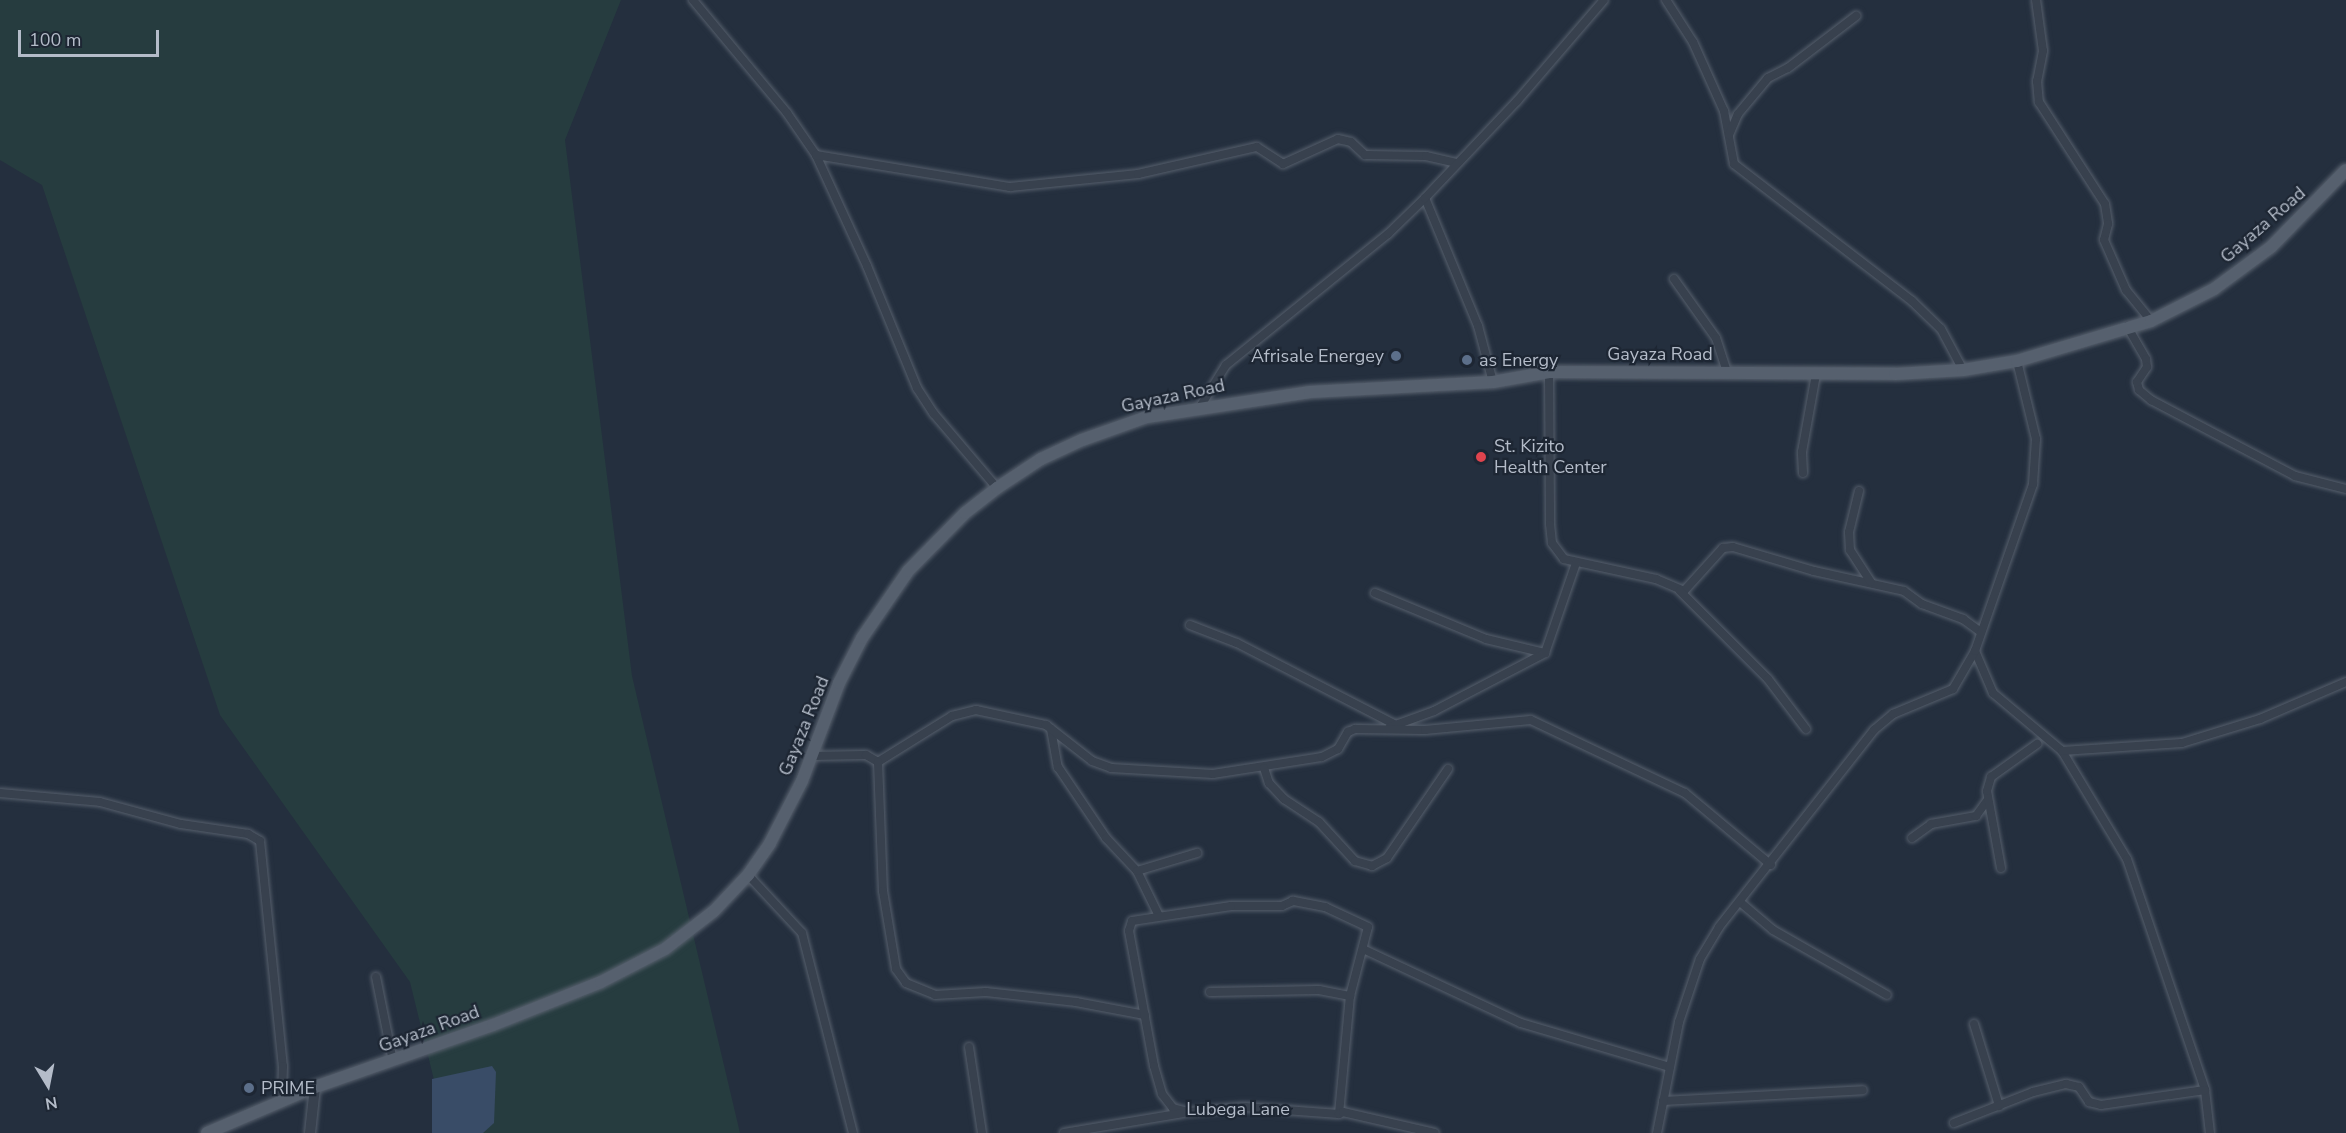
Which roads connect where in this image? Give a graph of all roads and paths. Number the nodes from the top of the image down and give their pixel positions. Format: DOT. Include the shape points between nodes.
graph roads {
  1 [pos="693,0"];
  2 [pos="1604,0"];
  3 [pos="1666,0"];
  4 [pos="2036,0"];
  5 [pos="1856,16"];
  6 [pos="1728,137"];
  7 [pos="816,155"];
  8 [pos="1457,163"];
  9 [pos="2346,170"];
  10 [pos="1425,198"];
  11 [pos="1674,279"];
  12 [pos="2151,321"];
  13 [pos="2127,326"];
  14 [pos="2017,361"];
  15 [pos="1963,370"];
  16 [pos="1549,372"];
  17 [pos="1727,372"];
  18 [pos="1816,374"];
  19 [pos="1493,382"];
  20 [pos="1200,407"];
  21 [pos="1803,473"];
  22 [pos="997,488"];
  23 [pos="2346,489"];
  24 [pos="1859,491"];
  25 [pos="1576,563"];
  26 [pos="1871,582"];
  27 [pos="1680,591"];
  28 [pos="1375,593"];
  29 [pos="1190,625"];
  30 [pos="1981,632"];
  31 [pos="1975,651"];
  32 [pos="1545,653"];
  33 [pos="2346,682"];
  34 [pos="1396,725"];
  35 [pos="1051,729"];
  36 [pos="1386,729"];
  37 [pos="1806,729"];
  38 [pos="2037,744"];
  39 [pos="2062,751"];
  40 [pos="810,756"];
  41 [pos="878,762"];
  42 [pos="1264,768"];
  43 [pos="1448,769"];
  44 [pos="0,793"];
  45 [pos="1987,801"];
  46 [pos="1912,838"];
  47 [pos="1197,853"];
  48 [pos="1771,865"];
  49 [pos="2001,868"];
  50 [pos="1137,871"];
  51 [pos="748,875"];
  52 [pos="1740,902"];
  53 [pos="1158,916"];
  54 [pos="1363,949"];
  55 [pos="376,977"];
  56 [pos="1210,992"];
  57 [pos="1887,995"];
  58 [pos="1350,996"];
  59 [pos="1145,1015"];
  60 [pos="1974,1024"];
  61 [pos="969,1047"];
  62 [pos="393,1061"];
  63 [pos="1670,1067"];
  64 [pos="315,1087"];
  65 [pos="1863,1090"];
  66 [pos="2205,1090"];
  67 [pos="282,1101"];
  68 [pos="1663,1101"];
  69 [pos="1999,1106"];
  70 [pos="1188,1112"];
  71 [pos="1339,1114"];
  72 [pos="1954,1123"];
  73 [pos="207,1133"];
  74 [pos="310,1133"];
  75 [pos="853,1133"];
  76 [pos="982,1133"];
  77 [pos="1065,1133"];
  78 [pos="1435,1133"];
  79 [pos="1657,1133"];
  80 [pos="2210,1133"];
  1 -- 7 [label="street" via="787,113"];
  2 -- 8 [label="street"];
  3 -- 6 [label="street" via="1693,42 1724,111"];
  4 -- 12 [label="street" via="2043,51 2037,81 2039,102 2105,204 2108,224 2104,240 2126,290"];
  5 -- 6 [label="street" via="1788,68 1768,78 1738,114"];
  6 -- 15 [label="street" via="1734,164 1912,301 1941,329"];
  7 -- 8 [label="street" via="1010,187 1138,174 1257,147 1283,164 1338,139 1351,142 1365,154 1425,156"];
  7 -- 22 [label="street" via="917,388"];
  8 -- 10 [label="street"];
  9 -- 12 [label="main road, Gayaza Road" via="2303,218 2243,270"];
  10 -- 19 [label="street" via="1478,326"];
  10 -- 20 [label="street" via="1388,234 1226,365"];
  11 -- 17 [label="street" via="1716,338"];
  12 -- 13 [label="main road, Gayaza Road"];
  13 -- 14 [label="main road, Gayaza Road"];
  13 -- 23 [label="street" via="2146,359 2147,367 2137,382 2139,390 2151,400 2295,476"];
  14 -- 15 [label="main road, Gayaza Road"];
  14 -- 30 [label="street" via="2036,439 2033,484"];
  15 -- 18 [label="main road, Gayaza Road"];
  16 -- 17 [label="main road, Gayaza Road"];
  16 -- 19 [label="main road, Gayaza Road"];
  16 -- 25 [label="street" via="1552,543 1558,555"];
  17 -- 18 [label="main road, Gayaza Road"];
  18 -- 21 [label="street" via="1802,453"];
  19 -- 20 [label="main road, Gayaza Road" via="1310,392"];
  20 -- 22 [label="main road, Gayaza Road" via="1147,417 1091,436 1041,459"];
  22 -- 40 [label="main road, Gayaza Road" via="932,544 888,597 839,683"];
  24 -- 26 [label="street" via="1849,532 1850,550"];
  25 -- 27 [label="street" via="1656,579"];
  25 -- 32 [label="street"];
  26 -- 27 [label="street" via="1733,547 1723,548 1691,588"];
  26 -- 30 [label="street" via="1904,591 1922,604 1964,619"];
  27 -- 37 [label="street" via="1768,680"];
  28 -- 32 [label="street" via="1486,639"];
  29 -- 34 [label="street" via="1237,643"];
  30 -- 31 [label="street"];
  31 -- 39 [label="street" via="1993,693"];
  31 -- 48 [label="street" via="1953,689 1893,714 1874,730 1842,766"];
  32 -- 34 [label="street" via="1434,711"];
  33 -- 39 [label="street" via="2260,719 2182,743"];
  34 -- 36 [label="street"];
  35 -- 41 [label="street" via="976,710 964,711"];
  35 -- 42 [label="street" via="1092,761 1111,768 1213,774"];
  35 -- 50 [label="street" via="1058,767 1067,783 1083,798 1106,837"];
  36 -- 42 [label="street" via="1355,729 1333,753"];
  36 -- 48 [label="street" via="1531,720 1685,793"];
  38 -- 45 [label="street" via="1992,777"];
  39 -- 66 [label="street" via="2127,859"];
  40 -- 41 [label="street" via="866,755"];
  40 -- 51 [label="main road, Gayaza Road" via="788,810"];
  41 -- 59 [label="street" via="883,891 896,969 906,983 935,995 986,992"];
  42 -- 43 [label="street" via="1269,783 1284,799 1319,822 1355,861 1372,866 1386,858"];
  44 -- 67 [label="street" via="100,802 182,824 248,834 260,841 283,1066"];
  45 -- 46 [label="street" via="1976,816 1931,824"];
  45 -- 49 [label="street"];
  47 -- 50 [label="street"];
  48 -- 52 [label="street"];
  50 -- 53 [label="street"];
  51 -- 62 [label="main road, Gayaza Road" via="714,910 665,949 601,982"];
  51 -- 75 [label="street" via="802,933"];
  52 -- 57 [label="street" via="1773,930"];
  52 -- 63 [label="street" via="1700,959 1679,1022"];
  53 -- 54 [label="street" via="1231,906 1282,906 1293,901 1360,921 1368,927"];
  53 -- 59 [label="street, Lubega Lane" via="1138,918 1128,926"];
  54 -- 58 [label="street"];
  54 -- 63 [label="street" via="1521,1023"];
  55 -- 62 [label="street"];
  56 -- 58 [label="street" via="1319,990"];
  58 -- 71 [label="street"];
  59 -- 70 [label="street, Lubega Lane" via="1162,1094 1173,1108"];
  60 -- 69 [label="street"];
  61 -- 76 [label="street"];
  62 -- 64 [label="main road, Gayaza Road"];
  63 -- 68 [label="street"];
  64 -- 67 [label="main road, Gayaza Road"];
  64 -- 74 [label="street"];
  65 -- 68 [label="street"];
  66 -- 69 [label="street" via="2101,1105 2090,1102 2079,1087 2066,1084 2032,1092"];
  66 -- 80 [label="street"];
  67 -- 73 [label="main road, Gayaza Road"];
  68 -- 79 [label="street"];
  69 -- 72 [label="street"];
  70 -- 71 [label="street, Lubega Lane" via="1278,1107"];
  70 -- 77 [label="street"];
  71 -- 78 [label="street, Lubega Lane" via="1361,1115"];
}
